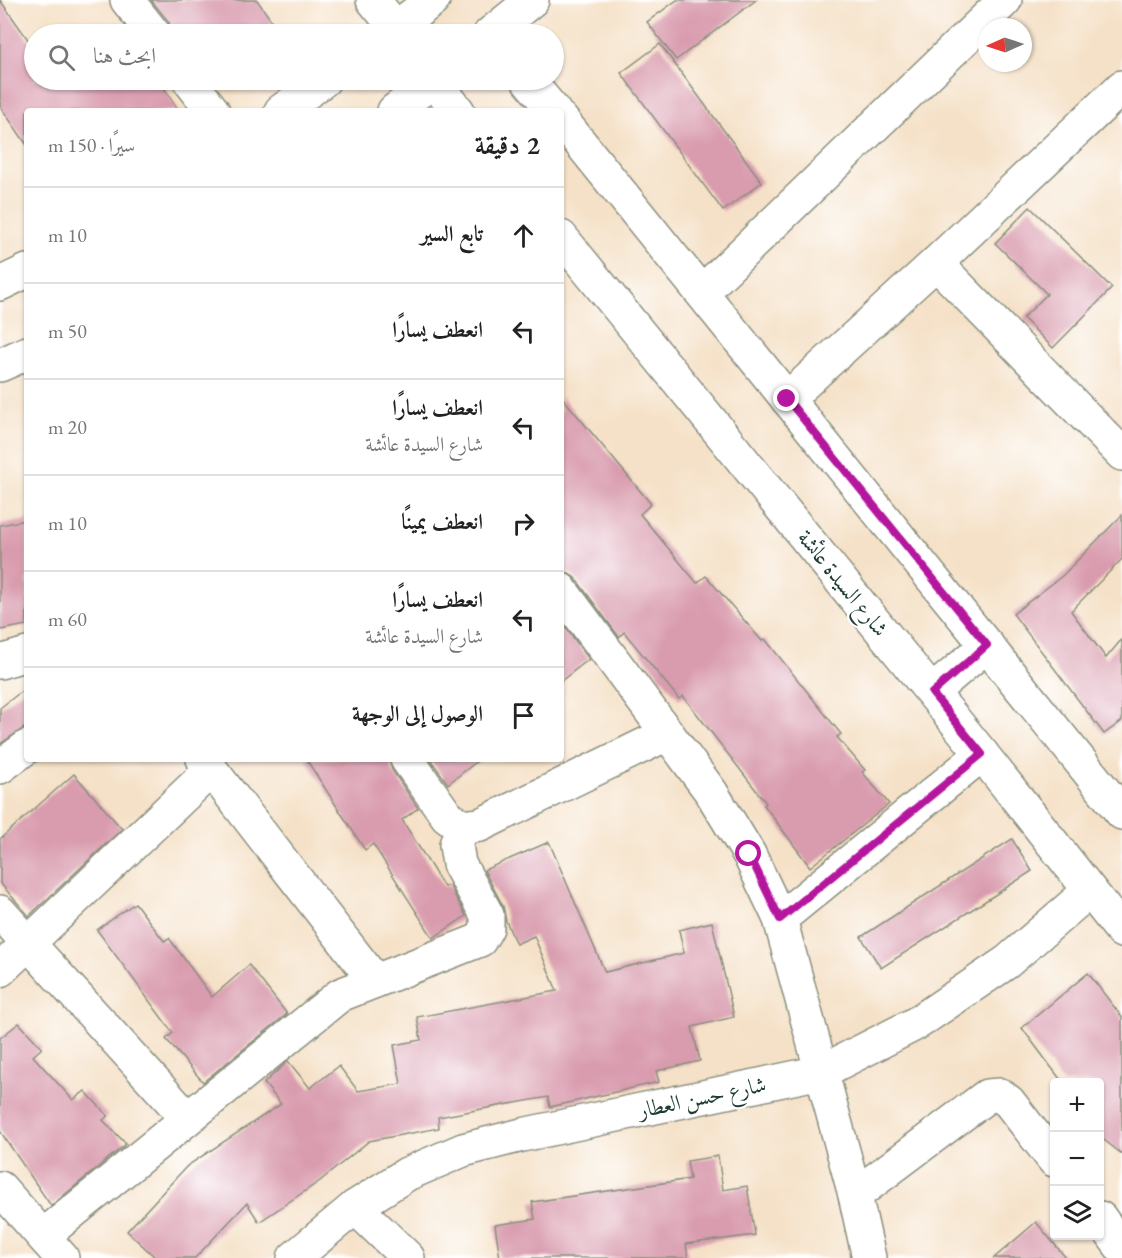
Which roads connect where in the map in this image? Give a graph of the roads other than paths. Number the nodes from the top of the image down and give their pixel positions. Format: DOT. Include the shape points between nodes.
graph roads {
  1 [pos="127,0"];
  2 [pos="373,0"];
  3 [pos="433,0"];
  4 [pos="532,0"];
  5 [pos="1005,0"];
  6 [pos="146,24"];
  7 [pos="387,24"];
  8 [pos="400,24"];
  9 [pos="503,24"];
  10 [pos="197,90"];
  11 [pos="310,90"];
  12 [pos="420,90"];
  13 [pos="441,90"];
  14 [pos="536,90"];
  15 [pos="1117,103"];
  16 [pos="211,108"];
  17 [pos="285,108"];
  18 [pos="398,108"];
  19 [pos="456,108"];
  20 [pos="549,108"];
  21 [pos="564,127"];
  22 [pos="564,241"];
  23 [pos="936,263"];
  24 [pos="24,272"];
  25 [pos="0,284"];
  26 [pos="702,292"];
  27 [pos="24,354"];
  28 [pos="0,365"];
  29 [pos="787,399"];
  30 [pos="1122,453"];
  31 [pos="564,594"];
  32 [pos="987,645"];
  33 [pos="24,655"];
  34 [pos="0,662"];
  35 [pos="932,693"];
  36 [pos="667,734"];
  37 [pos="24,749"];
  38 [pos="982,754"];
  39 [pos="408,762"];
  40 [pos="207,765"];
  41 [pos="0,767"];
  42 [pos="1122,813"];
  43 [pos="462,827"];
  44 [pos="1089,891"];
  45 [pos="0,912"];
  46 [pos="780,919"];
  47 [pos="1122,932"];
  48 [pos="28,944"];
  49 [pos="0,970"];
  50 [pos="375,981"];
  51 [pos="821,1072"];
  52 [pos="187,1118"];
  53 [pos="1050,1155"];
  54 [pos="0,1188"];
  55 [pos="855,1196"];
  56 [pos="355,1208"];
  57 [pos="1104,1223"];
  58 [pos="53,1247"];
  59 [pos="1122,1248"];
  60 [pos="294,1258"];
  61 [pos="408,1258"];
  62 [pos="869,1258"];
  1 -- 6 [label="street"];
  2 -- 7 [label="street"];
  3 -- 8 [label="street"];
  4 -- 9 [label="street"];
  5 -- 26 [label="street"];
  10 -- 16 [label="street"];
  11 -- 17 [label="street"];
  12 -- 18 [label="street"];
  13 -- 19 [label="street"];
  14 -- 20 [label="street"];
  15 -- 23 [label="street"];
  21 -- 26 [label="street"];
  22 -- 35 [label="street, شارع السيدة عائشة"];
  23 -- 29 [label="street"];
  23 -- 30 [label="street"];
  24 -- 25 [label="street"];
  26 -- 29 [label="street"];
  27 -- 28 [label="street"];
  29 -- 32 [label="street"];
  31 -- 36 [label="street"];
  32 -- 35 [label="street"];
  32 -- 42 [label="street"];
  33 -- 34 [label="street"];
  35 -- 38 [label="street, شارع السيدة عائشة"];
  36 -- 43 [label="street" via="480,825"];
  36 -- 46 [label="street" via="711,792 749,854"];
  37 -- 41 [label="street"];
  38 -- 44 [label="street, شارع السيدة عائشة"];
  38 -- 46 [label="street"];
  39 -- 43 [label="street" via="447,816"];
  40 -- 48 [label="street"];
  40 -- 50 [label="street"];
  43 -- 50 [label="street" via="456,845 459,864 487,915 487,928 480,940"];
  44 -- 47 [label="street, شارع السيدة عائشة"];
  44 -- 51 [label="street, شارع حسن العطار" via="1007,962 917,1023"];
  45 -- 48 [label="street"];
  46 -- 51 [label="street"];
  48 -- 49 [label="street"];
  48 -- 52 [label="street"];
  50 -- 52 [label="street" via="340,995"];
  51 -- 55 [label="street"];
  51 -- 56 [label="street, شارع حسن العطار" via="463,1150 407,1174"];
  52 -- 58 [label="street"];
  53 -- 55 [label="street" via="1009,1102 1000,1095 987,1096"];
  54 -- 58 [label="street"];
  55 -- 62 [label="street"];
  56 -- 60 [label="street, شارع حسن العطار"];
  56 -- 61 [label="street"];
  57 -- 59 [label="street"];
}
